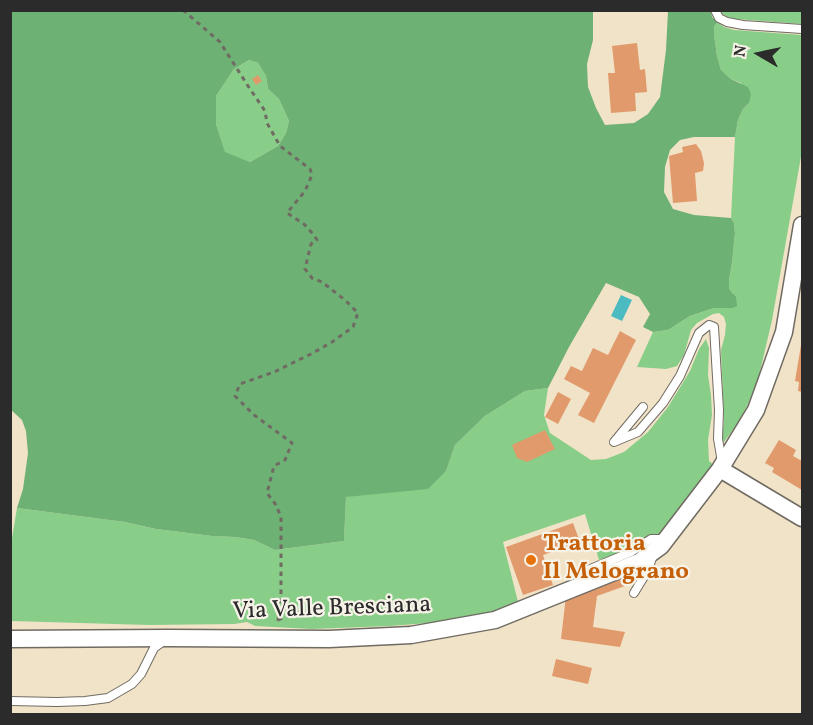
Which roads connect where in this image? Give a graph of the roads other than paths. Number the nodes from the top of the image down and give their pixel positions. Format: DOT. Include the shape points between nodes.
graph roads {
  1 [pos="715,10"];
  2 [pos="802,29"];
  3 [pos="802,225"];
  4 [pos="644,407"];
  5 [pos="722,467"];
  6 [pos="802,518"];
  7 [pos="667,539"];
  8 [pos="655,552"];
  9 [pos="576,575"];
  10 [pos="634,593"];
  11 [pos="168,638"];
  12 [pos="10,639"];
  13 [pos="10,701"];
  1 -- 2 [label="lane" via="718,18 735,24"];
  3 -- 5 [label="street, Via Valle Bresciana" via="784,332 756,410"];
  4 -- 5 [label="lane" via="614,442 639,432 680,376 699,333 709,325 714,327"];
  5 -- 6 [label="street"];
  5 -- 7 [label="street, Via Valle Bresciana"];
  7 -- 8 [label="street, Via Valle Bresciana"];
  7 -- 9 [label="lane" via="651,539 631,552"];
  8 -- 10 [label="lane"];
  8 -- 11 [label="street, Via Valle Bresciana" via="495,620 411,634 329,639"];
  11 -- 12 [label="street, Via Valle Bresciana"];
  11 -- 13 [label="lane" via="154,648 132,684 108,698"];
}
